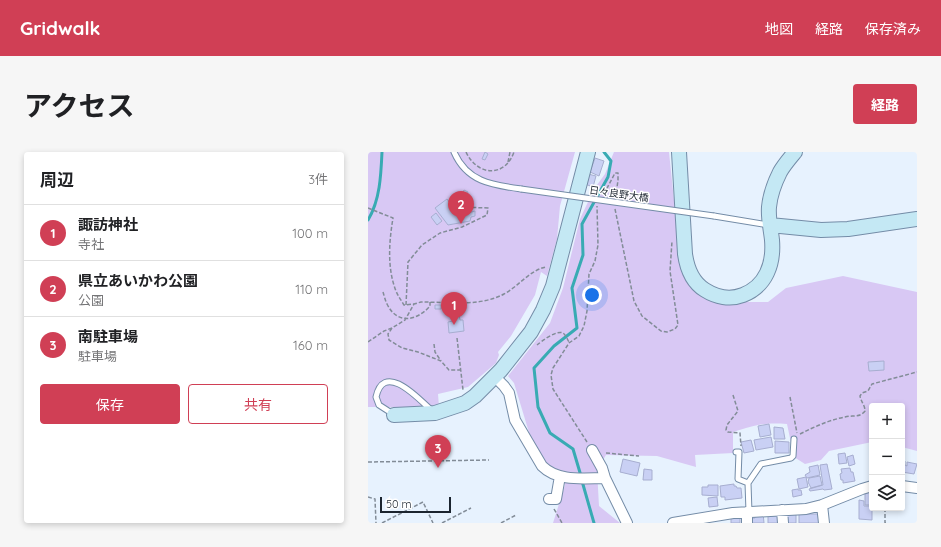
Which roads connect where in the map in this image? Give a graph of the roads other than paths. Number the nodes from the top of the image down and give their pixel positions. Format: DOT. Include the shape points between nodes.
graph roads {
  1 [pos="454,152"];
  2 [pos="588,152"];
  3 [pos="679,152"];
  4 [pos="795,152"];
  5 [pos="917,219"];
  6 [pos="770,225"];
  7 [pos="495,377"];
  8 [pos="435,413"];
  9 [pos="394,415"];
  10 [pos="794,439"];
  11 [pos="592,450"];
  12 [pos="737,452"];
  13 [pos="774,455"];
  14 [pos="776,461"];
  15 [pos="560,476"];
  16 [pos="605,478"];
  17 [pos="748,483"];
  18 [pos="905,486"];
  19 [pos="869,487"];
  20 [pos="917,488"];
  21 [pos="551,499"];
  22 [pos="822,505"];
  23 [pos="782,510"];
  24 [pos="748,512"];
  25 [pos="627,523"];
  26 [pos="673,523"];
  27 [pos="747,523"];
  28 [pos="783,523"];
  29 [pos="824,523"];
  1 -- 6 [label="lane, 日々良野大橋, bridge" via="464,169 476,178 496,186"];
  2 -- 7 [label="street" via="558,269 543,310 531,332"];
  3 -- 6 [label="street" via="687,267 700,287 713,295 727,298 751,292 769,271 772,255"];
  4 -- 6 [label="street" via="780,171 769,207"];
  5 -- 6 [label="street" via="848,229 821,230"];
  7 -- 8 [label="street" via="465,403"];
  7 -- 15 [label="street" via="509,393 515,420 542,466 554,475"];
  8 -- 9 [label="street"];
  8 -- 9 [label="lane" via="409,390 392,381 380,387 376,397 379,405"];
  10 -- 14 [label="lane" via="793,456"];
  11 -- 16 [label="street"];
  12 -- 17 [label="lane" via="738,479"];
  13 -- 14 [label="lane"];
  14 -- 17 [label="lane" via="761,464"];
  15 -- 16 [label="street"];
  15 -- 21 [label="street" via="556,499"];
  16 -- 25 [label="street"];
  17 -- 24 [label="lane"];
  18 -- 20 [label="street"];
  19 -- 22 [label="street"];
  22 -- 23 [label="street"];
  22 -- 29 [label="street"];
  23 -- 24 [label="street"];
  23 -- 28 [label="street"];
  24 -- 26 [label="street"];
  24 -- 27 [label="street"];
}
